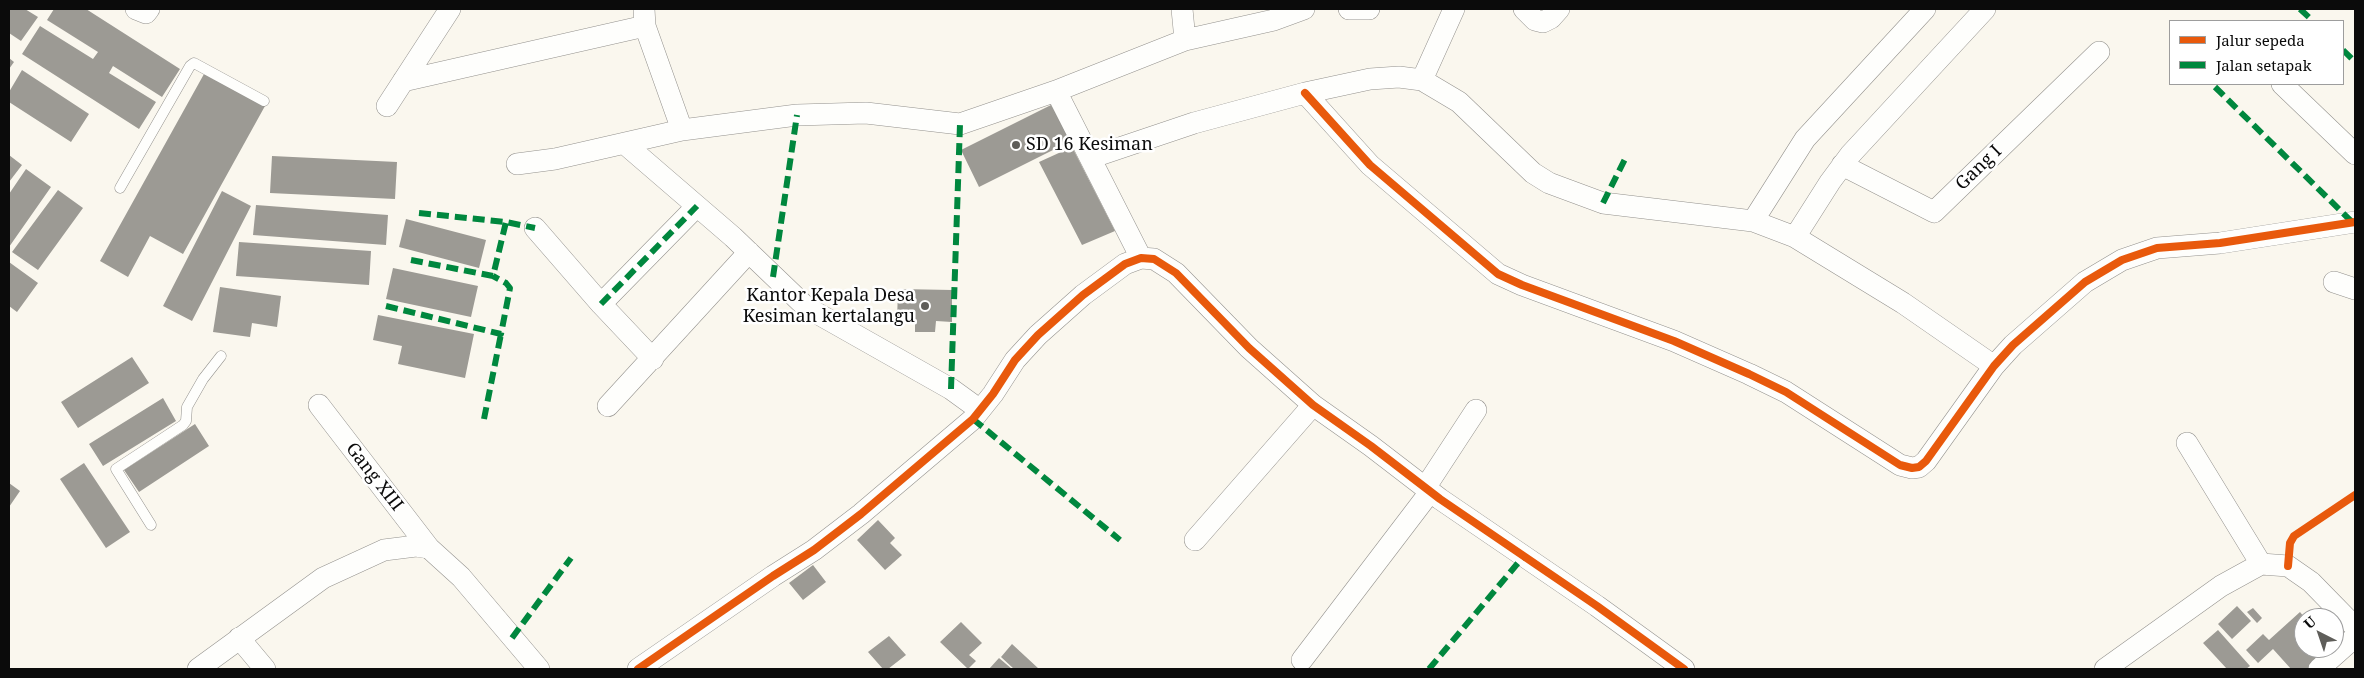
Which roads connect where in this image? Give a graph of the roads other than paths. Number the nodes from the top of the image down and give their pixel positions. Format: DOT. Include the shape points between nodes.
graph roads {
  1 [pos="136,9"];
  2 [pos="148,9"];
  3 [pos="450,9"];
  4 [pos="1182,9"];
  5 [pos="1308,9"];
  6 [pos="1349,9"];
  7 [pos="1369,9"];
  8 [pos="1454,9"];
  9 [pos="1524,9"];
  10 [pos="1560,9"];
  11 [pos="1925,9"];
  12 [pos="1985,9"];
  13 [pos="1273,14"];
  14 [pos="645,17"];
  15 [pos="1186,40"];
  16 [pos="2099,52"];
  17 [pos="1422,80"];
  18 [pos="403,81"];
  19 [pos="2283,85"];
  20 [pos="1056,91"];
  21 [pos="1304,93"];
  22 [pos="264,101"];
  23 [pos="387,106"];
  24 [pos="682,130"];
  25 [pos="624,144"];
  26 [pos="2355,154"];
  27 [pos="1090,158"];
  28 [pos="517,164"];
  29 [pos="1842,165"];
  30 [pos="120,188"];
  31 [pos="697,206"];
  32 [pos="1754,221"];
  33 [pos="2355,222"];
  34 [pos="535,228"];
  35 [pos="1795,238"];
  36 [pos="749,252"];
  37 [pos="1141,258"];
  38 [pos="2334,282"];
  39 [pos="2355,289"];
  40 [pos="601,304"];
  41 [pos="221,356"];
  42 [pos="653,359"];
  43 [pos="1994,366"];
  44 [pos="319,405"];
  45 [pos="1313,405"];
  46 [pos="608,406"];
  47 [pos="980,410"];
  48 [pos="1476,410"];
  49 [pos="2187,443"];
  50 [pos="1428,490"];
  51 [pos="150,525"];
  52 [pos="1195,540"];
  53 [pos="429,548"];
  54 [pos="2262,564"];
  55 [pos="2355,627"];
  56 [pos="2355,637"];
  57 [pos="239,638"];
  58 [pos="1302,660"];
  59 [pos="198,669"];
  60 [pos="266,669"];
  61 [pos="539,669"];
  62 [pos="638,669"];
  63 [pos="1684,669"];
  64 [pos="2105,669"];
  65 [pos="2318,669"];
  1 -- 2 [label="street" via="146,13"];
  3 -- 18 [label="street"];
  4 -- 15 [label="street"];
  5 -- 13 [label="street"];
  6 -- 7 [label="street"];
  8 -- 17 [label="street"];
  9 -- 10 [label="street" via="1535,20 1543,22"];
  11 -- 32 [label="street" via="1806,139"];
  12 -- 29 [label="street"];
  13 -- 15 [label="street"];
  14 -- 18 [label="street"];
  14 -- 24 [label="street"];
  15 -- 20 [label="street"];
  16 -- 29 [label="street, Gang I" via="1934,212"];
  17 -- 21 [label="street" via="1370,78"];
  17 -- 32 [label="street" via="1459,102 1533,173 1565,190 1603,203"];
  18 -- 23 [label="street"];
  19 -- 26 [label="street"];
  20 -- 24 [label="street" via="960,124 866,114 807,115"];
  20 -- 27 [label="street"];
  21 -- 27 [label="street" via="1194,123"];
  21 -- 43 [label="street" via="1370,165 1498,274 1674,340 1749,374 1786,392 1906,468 1919,467 1926,462"];
  22 -- 30 [label="lane" via="192,64"];
  24 -- 25 [label="street"];
  25 -- 28 [label="street"];
  25 -- 31 [label="street"];
  27 -- 37 [label="street"];
  29 -- 35 [label="street"];
  31 -- 36 [label="street"];
  31 -- 40 [label="street"];
  32 -- 35 [label="street"];
  33 -- 43 [label="street" via="2220,243 2157,248 2122,260 2085,282 2042,318"];
  34 -- 40 [label="street"];
  35 -- 43 [label="street" via="1903,303"];
  36 -- 42 [label="street"];
  36 -- 47 [label="street" via="806,307 952,389"];
  37 -- 45 [label="street" via="1154,259 1176,273 1243,342"];
  37 -- 47 [label="street" via="1125,264 1082,295 1038,335 1015,360"];
  38 -- 39 [label="street"];
  40 -- 42 [label="street"];
  41 -- 51 [label="lane" via="187,407 183,425 116,469"];
  42 -- 46 [label="street"];
  44 -- 53 [label="street, Gang XIII"];
  45 -- 50 [label="street"];
  45 -- 52 [label="street"];
  47 -- 62 [label="street" via="919,467 814,550"];
  48 -- 50 [label="street"];
  49 -- 54 [label="street"];
  50 -- 58 [label="street"];
  50 -- 63 [label="street"];
  53 -- 57 [label="street" via="403,546 384,550 346,566 323,578"];
  53 -- 61 [label="street, Gang XIII" via="461,577"];
  54 -- 55 [label="street" via="2288,566 2312,582"];
  54 -- 64 [label="street" via="2221,586"];
  56 -- 65 [label="street"];
  57 -- 59 [label="street"];
  57 -- 60 [label="street"];
}
